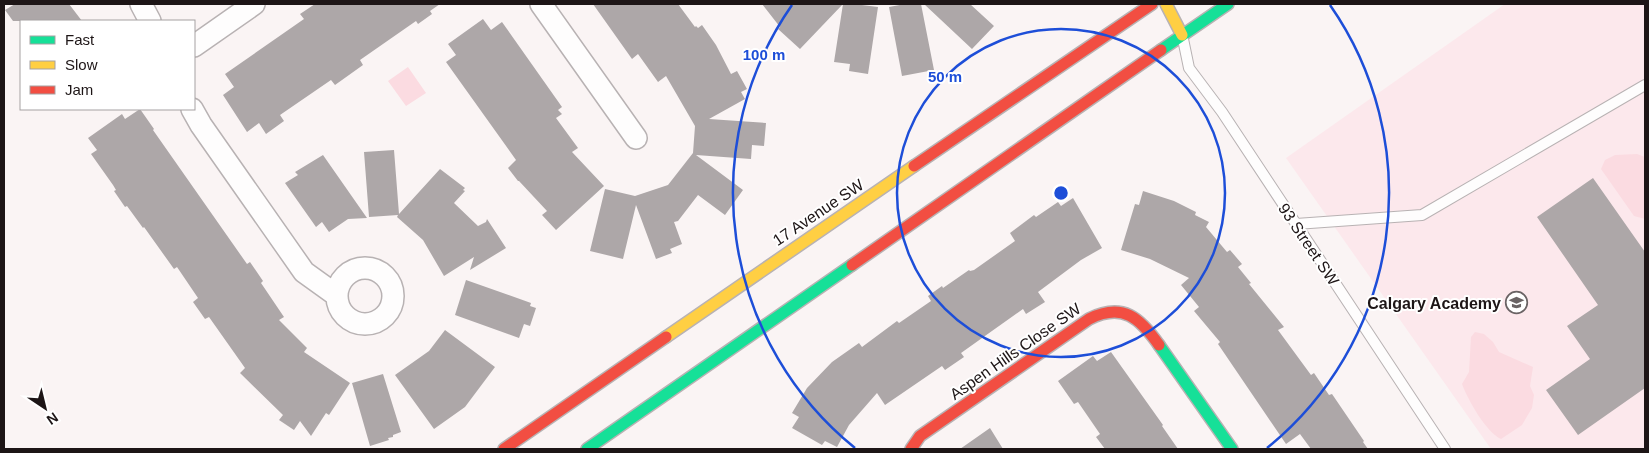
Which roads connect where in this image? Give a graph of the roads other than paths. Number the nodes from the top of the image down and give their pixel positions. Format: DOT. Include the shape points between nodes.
graph roads {
  1 [pos="141,4"];
  2 [pos="254,4"];
  3 [pos="541,4"];
  4 [pos="1152,4"];
  5 [pos="1166,4"];
  6 [pos="1228,4"];
  7 [pos="149,20"];
  8 [pos="1182,35"];
  9 [pos="195,45"];
  10 [pos="1645,85"];
  11 [pos="193,110"];
  12 [pos="636,138"];
  13 [pos="1296,224"];
  14 [pos="336,295"];
  15 [pos="504,449"];
  16 [pos="587,449"];
  17 [pos="911,449"];
  18 [pos="1232,449"];
  19 [pos="1446,449"];
  1 -- 7 [label="street"];
  2 -- 9 [label="street"];
  3 -- 12 [label="street"];
  4 -- 15 [label="main road, 17 Avenue SW"];
  5 -- 8 [label="main road"];
  6 -- 8 [label="main road"];
  8 -- 13 [label="lane, 93 Street SW" via="1189,68"];
  8 -- 16 [label="main road"];
  10 -- 13 [label="lane" via="1422,215"];
  11 -- 14 [label="street" via="304,272"];
  13 -- 19 [label="lane, 93 Street SW"];
  17 -- 18 [label="main road, Aspen Hills Close SW" via="920,436 1089,319 1097,314 1117,311 1138,319 1146,327"];
}
